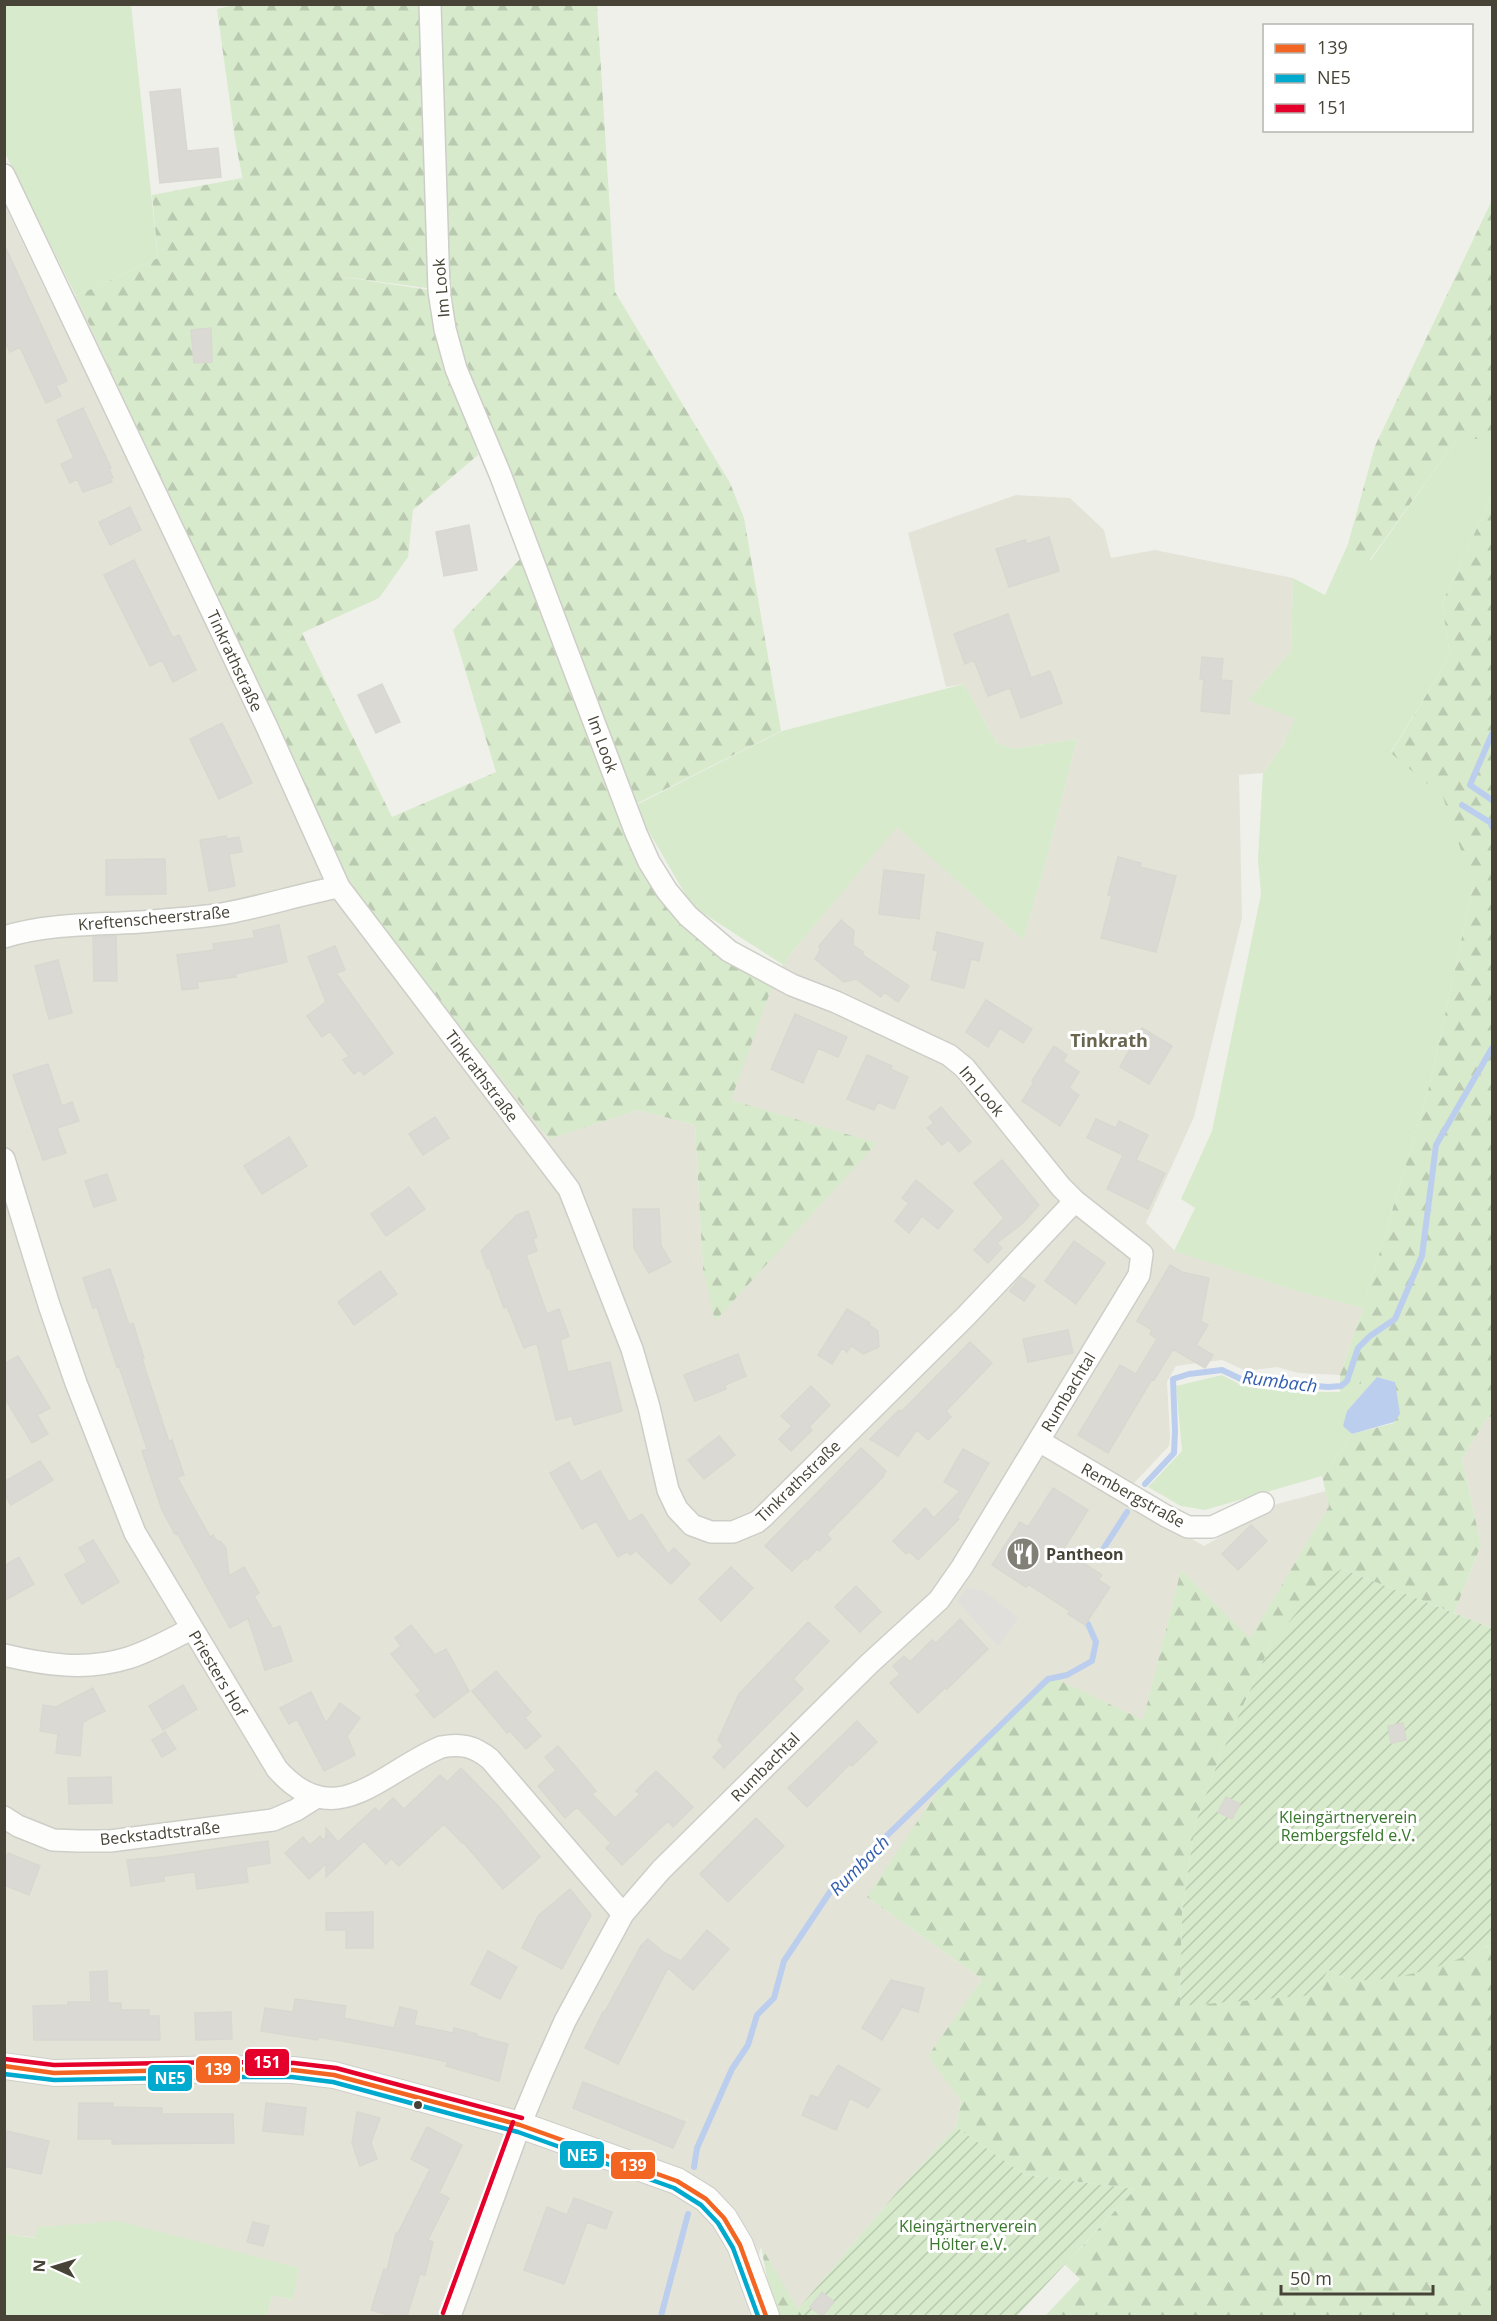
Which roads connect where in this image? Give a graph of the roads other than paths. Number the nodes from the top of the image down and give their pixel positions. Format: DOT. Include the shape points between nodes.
graph roads {
  1 [pos="430,4"];
  2 [pos="4,175"];
  3 [pos="339,887"];
  4 [pos="4,937"];
  5 [pos="4,1159"];
  6 [pos="1075,1201"];
  7 [pos="1142,1254"];
  8 [pos="1039,1441"];
  9 [pos="1263,1503"];
  10 [pos="191,1629"];
  11 [pos="4,1655"];
  12 [pos="315,1798"];
  13 [pos="4,1817"];
  14 [pos="623,1914"];
  15 [pos="4,2066"];
  16 [pos="520,2125"];
  17 [pos="450,2316"];
  18 [pos="766,2316"];
  1 -- 6 [label="street, Im Look" via="439,291 445,329 460,380 649,862 688,916 729,951 792,985 949,1055 965,1068"];
  2 -- 3 [label="street, Tinkrathstraße"];
  3 -- 4 [label="street, Kreftenscheerstraße" via="227,913 75,925"];
  3 -- 6 [label="street, Tinkrathstraße" via="569,1189 632,1349 671,1498 684,1518 701,1530 733,1532 764,1517"];
  5 -- 10 [label="street, Priesters Hof" via="61,1338 135,1533"];
  6 -- 7 [label="street, Im Look"];
  7 -- 8 [label="street, Rumbachtal" via="1139,1275"];
  8 -- 9 [label="street, Rembergstraße" via="1188,1527 1212,1527"];
  8 -- 14 [label="street, Rumbachtal" via="939,1600 661,1870"];
  10 -- 11 [label="street" via="129,1658 100,1665 67,1667"];
  10 -- 12 [label="street, Priesters Hof" via="277,1769 290,1784"];
  12 -- 13 [label="street, Beckstadtstraße" via="273,1820 110,1840 53,1840"];
  12 -- 14 [label="street" via="330,1800 353,1795 441,1747 469,1746 490,1759"];
  14 -- 16 [label="street, Rumbachtal" via="565,2021"];
  15 -- 16 [label="street" via="54,2073 225,2069 314,2072"];
  16 -- 17 [label="street, Rumbachtal"];
  16 -- 18 [label="street" via="677,2181 706,2199 724,2218 740,2245"];
}
